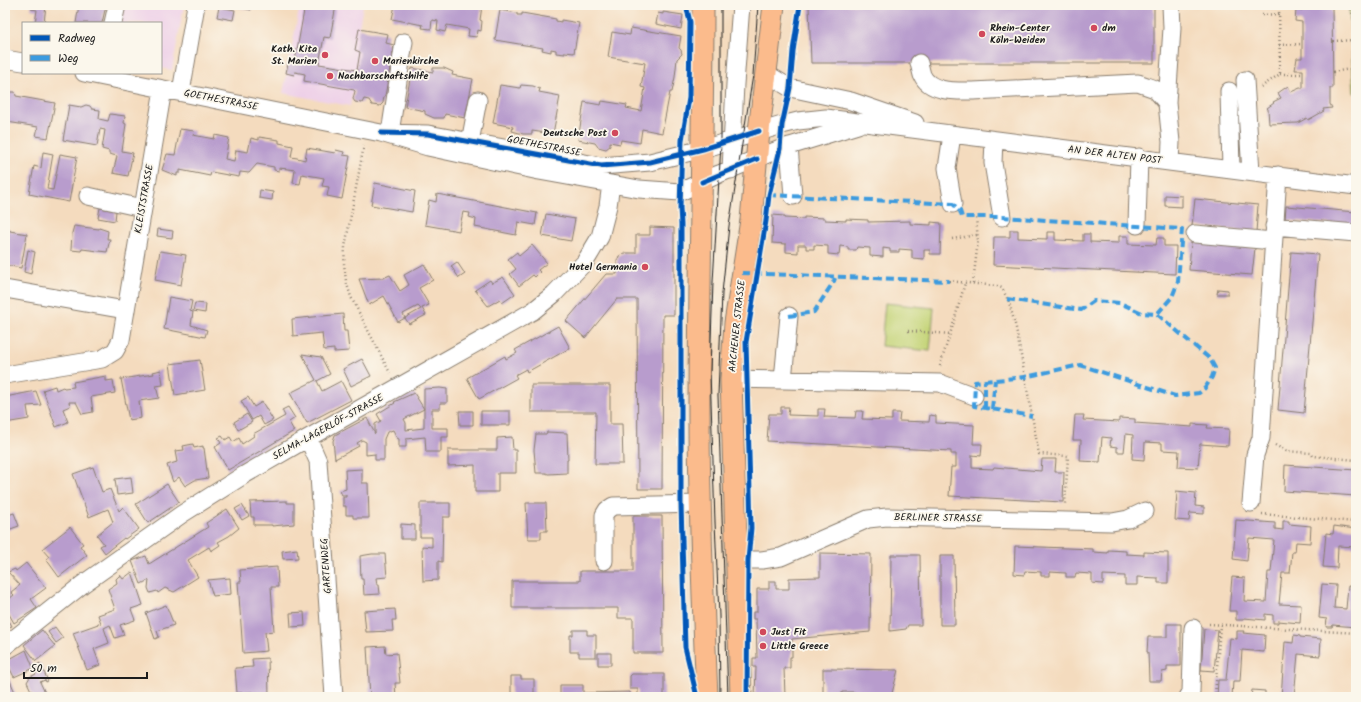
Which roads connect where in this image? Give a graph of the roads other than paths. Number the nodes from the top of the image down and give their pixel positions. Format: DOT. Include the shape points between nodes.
graph roads {
  1 [pos="117,5"];
  2 [pos="196,5"];
  3 [pos="703,5"];
  4 [pos="741,5"];
  5 [pos="774,5"];
  6 [pos="1171,5"];
  7 [pos="113,22"];
  8 [pos="404,42"];
  9 [pos="5,59"];
  10 [pos="22,62"];
  11 [pos="919,63"];
  12 [pos="94,74"];
  13 [pos="767,74"];
  14 [pos="104,75"];
  15 [pos="1251,85"];
  16 [pos="163,89"];
  17 [pos="1229,91"];
  18 [pos="181,92"];
  19 [pos="478,100"];
  20 [pos="1167,103"];
  21 [pos="864,124"];
  22 [pos="759,131"];
  23 [pos="380,132"];
  24 [pos="952,135"];
  25 [pos="732,140"];
  26 [pos="994,140"];
  27 [pos="470,142"];
  28 [pos="789,146"];
  29 [pos="703,150"];
  30 [pos="1139,157"];
  31 [pos="757,159"];
  32 [pos="1170,162"];
  33 [pos="1231,169"];
  34 [pos="731,170"];
  35 [pos="1251,172"];
  36 [pos="1278,175"];
  37 [pos="702,182"];
  38 [pos="611,184"];
  39 [pos="1356,186"];
  40 [pos="88,196"];
  41 [pos="793,196"];
  42 [pos="953,204"];
  43 [pos="142,208"];
  44 [pos="1002,216"];
  45 [pos="1137,225"];
  46 [pos="1274,233"];
  47 [pos="1356,233"];
  48 [pos="1195,234"];
  49 [pos="5,289"];
  50 [pos="125,310"];
  51 [pos="789,316"];
  52 [pos="5,375"];
  53 [pos="731,379"];
  54 [pos="783,380"];
  55 [pos="974,396"];
  56 [pos="308,438"];
  57 [pos="700,504"];
  58 [pos="1253,508"];
  59 [pos="1145,511"];
  60 [pos="736,560"];
  61 [pos="604,561"];
  62 [pos="1193,628"];
  63 [pos="5,646"];
  64 [pos="1189,694"];
  65 [pos="334,697"];
  66 [pos="707,697"];
  67 [pos="741,697"];
  1 -- 7 [label="street"];
  2 -- 18 [label="street"];
  3 -- 29 [label="main road"];
  4 -- 25 [label="street"];
  5 -- 13 [label="main road, AACHENER STRASSE"];
  6 -- 20 [label="street"];
  8 -- 23 [label="street"];
  9 -- 10 [label="street"];
  11 -- 20 [label="street" via="922,76 930,84 946,90 1138,83 1155,89"];
  12 -- 14 [label="street, GOETHESTRASSE"];
  13 -- 22 [label="main road, AACHENER STRASSE"];
  13 -- 24 [label="street, AN DER ALTEN POST" via="790,88 851,101"];
  14 -- 16 [label="street, GOETHESTRASSE"];
  15 -- 35 [label="street"];
  16 -- 18 [label="street, GOETHESTRASSE"];
  16 -- 43 [label="street, KLEISTSTRASSE"];
  17 -- 33 [label="street"];
  18 -- 23 [label="street, GOETHESTRASSE"];
  19 -- 27 [label="street"];
  20 -- 32 [label="street"];
  21 -- 22 [label="street, AN DER ALTEN POST" via="826,118 798,121"];
  21 -- 24 [label="street, AN DER ALTEN POST"];
  21 -- 28 [label="street, AN DER ALTEN POST"];
  22 -- 25 [label="street, AN DER ALTEN POST"];
  22 -- 31 [label="main road, AACHENER STRASSE"];
  23 -- 27 [label="street, GOETHESTRASSE" via="428,134"];
  23 -- 38 [label="street, GOETHESTRASSE" via="428,147"];
  24 -- 26 [label="street, AN DER ALTEN POST"];
  24 -- 42 [label="street" via="947,168"];
  25 -- 29 [label="street, GOETHESTRASSE"];
  25 -- 34 [label="street"];
  26 -- 30 [label="street, AN DER ALTEN POST"];
  26 -- 44 [label="street" via="993,163"];
  27 -- 29 [label="street, GOETHESTRASSE" via="601,166 650,162"];
  28 -- 31 [label="street, AN DER ALTEN POST"];
  28 -- 41 [label="street"];
  29 -- 37 [label="main road"];
  30 -- 32 [label="street, AN DER ALTEN POST"];
  30 -- 45 [label="street"];
  31 -- 34 [label="street, AN DER ALTEN POST"];
  31 -- 53 [label="main road, AACHENER STRASSE" via="751,220 735,323"];
  32 -- 33 [label="street, AN DER ALTEN POST"];
  33 -- 35 [label="street, AN DER ALTEN POST"];
  34 -- 37 [label="street, GOETHESTRASSE"];
  35 -- 36 [label="street, AN DER ALTEN POST"];
  36 -- 39 [label="street, AN DER ALTEN POST"];
  36 -- 46 [label="street"];
  37 -- 38 [label="street, GOETHESTRASSE" via="680,192"];
  37 -- 57 [label="main road"];
  38 -- 56 [label="street, SELMA-LAGERLÖF-STRASSE" via="600,237 585,262 554,294 533,311"];
  40 -- 43 [label="street"];
  43 -- 50 [label="street, KLEISTSTRASSE"];
  46 -- 47 [label="street"];
  46 -- 48 [label="street"];
  46 -- 58 [label="street" via="1261,438 1255,454"];
  49 -- 50 [label="street"];
  50 -- 52 [label="street, KLEISTSTRASSE" via="121,340 115,351 102,359"];
  51 -- 54 [label="street"];
  53 -- 54 [label="street"];
  53 -- 60 [label="main road, AACHENER STRASSE"];
  54 -- 55 [label="street" via="940,383"];
  56 -- 63 [label="street, SELMA-LAGERLÖF-STRASSE" via="176,518 83,584"];
  56 -- 65 [label="street, GARTENWEG" via="318,461"];
  57 -- 61 [label="street" via="613,506 604,515"];
  57 -- 66 [label="main road"];
  59 -- 60 [label="street, BERLINER STRASSE" via="1128,519 1112,522 887,517 868,519 781,557"];
  60 -- 67 [label="main road, AACHENER STRASSE"];
  62 -- 64 [label="street"];
}
